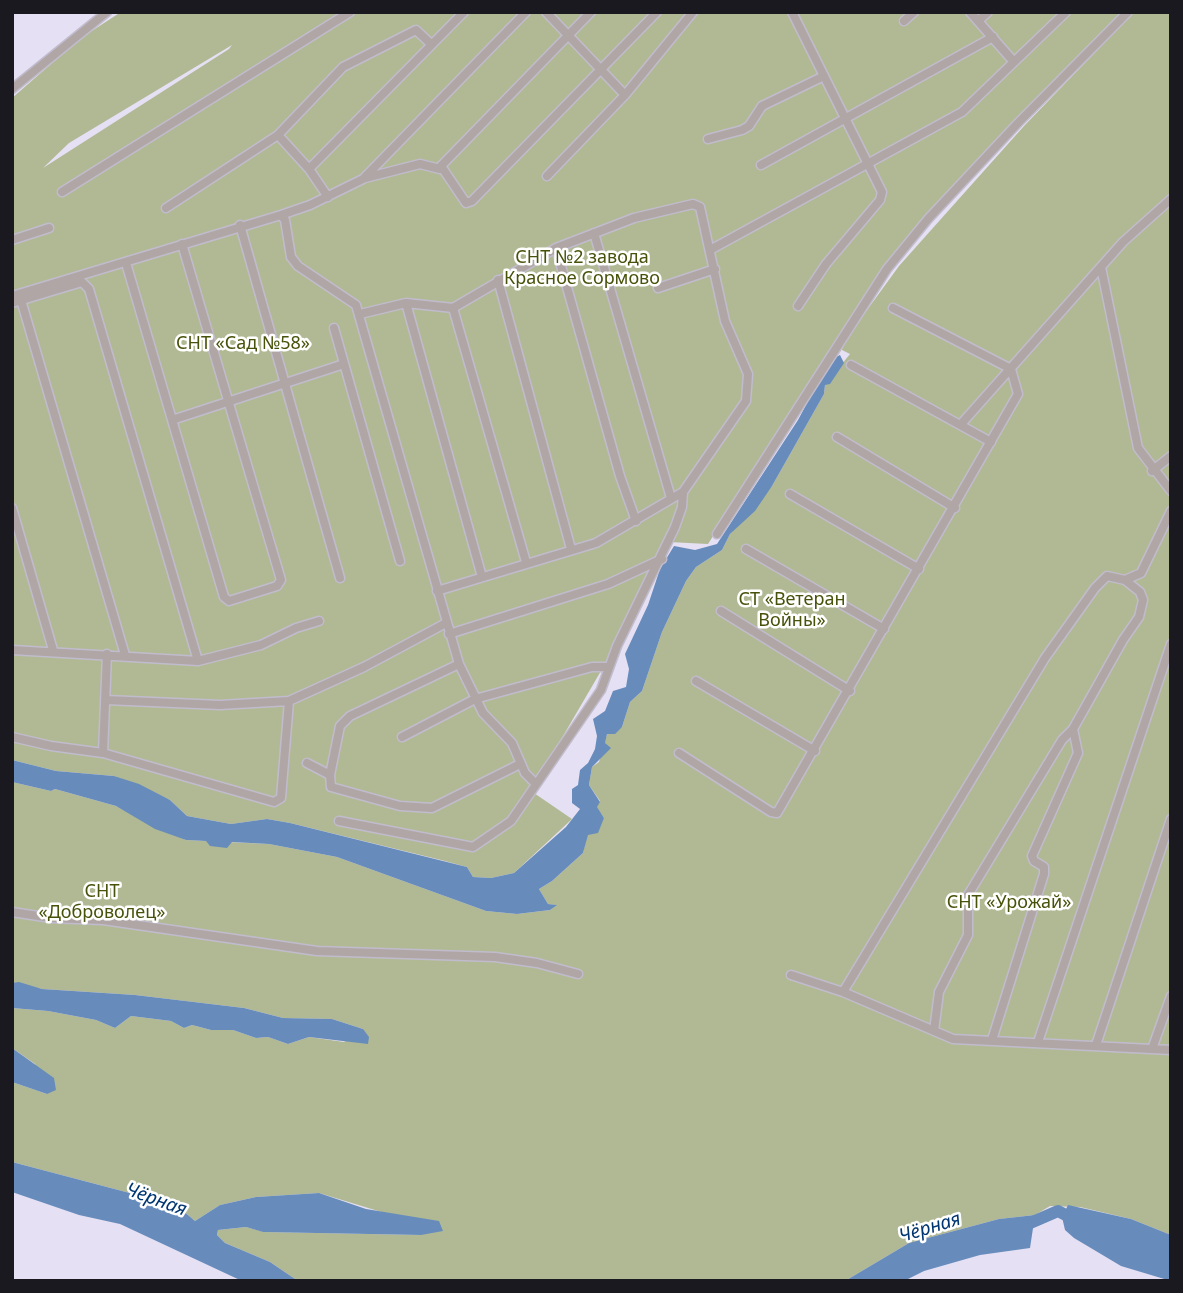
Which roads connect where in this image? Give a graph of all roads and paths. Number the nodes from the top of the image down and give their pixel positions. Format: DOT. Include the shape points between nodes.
graph roads {
  1 [pos="107,12"];
  2 [pos="350,12"];
  3 [pos="464,12"];
  4 [pos="526,12"];
  5 [pos="547,12"];
  6 [pos="591,12"];
  7 [pos="657,12"];
  8 [pos="693,12"];
  9 [pos="792,12"];
  10 [pos="914,12"];
  11 [pos="970,12"];
  12 [pos="988,12"];
  13 [pos="1066,12"];
  14 [pos="1128,12"];
  15 [pos="904,21"];
  16 [pos="978,21"];
  17 [pos="569,34"];
  18 [pos="993,37"];
  19 [pos="431,44"];
  20 [pos="1014,62"];
  21 [pos="602,69"];
  22 [pos="824,76"];
  23 [pos="12,89"];
  24 [pos="625,94"];
  25 [pos="845,120"];
  26 [pos="278,135"];
  27 [pos="708,139"];
  28 [pos="761,165"];
  29 [pos="868,166"];
  30 [pos="309,169"];
  31 [pos="440,169"];
  32 [pos="547,176"];
  33 [pos="363,179"];
  34 [pos="62,192"];
  35 [pos="328,197"];
  36 [pos="1171,198"];
  37 [pos="166,208"];
  38 [pos="281,215"];
  39 [pos="240,225"];
  40 [pos="49,228"];
  41 [pos="594,233"];
  42 [pos="12,240"];
  43 [pos="182,244"];
  44 [pos="556,247"];
  45 [pos="710,250"];
  46 [pos="126,263"];
  47 [pos="1101,267"];
  48 [pos="715,269"];
  49 [pos="498,281"];
  50 [pos="658,288"];
  51 [pos="12,296"];
  52 [pos="17,302"];
  53 [pos="405,303"];
  54 [pos="797,306"];
  55 [pos="453,308"];
  56 [pos="893,308"];
  57 [pos="360,314"];
  58 [pos="334,328"];
  59 [pos="344,365"];
  60 [pos="850,365"];
  61 [pos="1011,369"];
  62 [pos="286,383"];
  63 [pos="228,402"];
  64 [pos="172,420"];
  65 [pos="962,423"];
  66 [pos="837,437"];
  67 [pos="991,442"];
  68 [pos="1171,456"];
  69 [pos="1152,471"];
  70 [pos="1171,491"];
  71 [pos="683,492"];
  72 [pos="790,494"];
  73 [pos="671,498"];
  74 [pos="12,508"];
  75 [pos="955,508"];
  76 [pos="1171,511"];
  77 [pos="636,521"];
  78 [pos="717,534"];
  79 [pos="571,549"];
  80 [pos="746,549"];
  81 [pos="662,559"];
  82 [pos="400,561"];
  83 [pos="526,562"];
  84 [pos="919,569"];
  85 [pos="482,577"];
  86 [pos="340,578"];
  87 [pos="1125,580"];
  88 [pos="437,591"];
  89 [pos="720,611"];
  90 [pos="319,621"];
  91 [pos="446,623"];
  92 [pos="884,629"];
  93 [pos="449,634"];
  94 [pos="1171,644"];
  95 [pos="12,650"];
  96 [pos="53,650"];
  97 [pos="107,654"];
  98 [pos="125,655"];
  99 [pos="198,661"];
  100 [pos="459,664"];
  101 [pos="608,667"];
  102 [pos="696,681"];
  103 [pos="850,691"];
  104 [pos="475,699"];
  105 [pos="106,700"];
  106 [pos="289,701"];
  107 [pos="1073,729"];
  108 [pos="12,737"];
  109 [pos="402,737"];
  110 [pos="815,751"];
  111 [pos="103,753"];
  112 [pos="679,753"];
  113 [pos="307,763"];
  114 [pos="520,764"];
  115 [pos="330,775"];
  116 [pos="535,783"];
  117 [pos="1171,818"];
  118 [pos="339,821"];
  119 [pos="12,912"];
  120 [pos="579,974"];
  121 [pos="791,975"];
  122 [pos="843,992"];
  123 [pos="1171,996"];
  124 [pos="934,1031"];
  125 [pos="992,1040"];
  126 [pos="1038,1042"];
  127 [pos="1096,1045"];
  128 [pos="1152,1049"];
  129 [pos="1171,1050"];
  1 -- 23 [label="street"];
  2 -- 34 [label="street"];
  3 -- 19 [label="street"];
  4 -- 33 [label="street"];
  5 -- 17 [label="street"];
  6 -- 17 [label="street"];
  7 -- 21 [label="street"];
  8 -- 24 [label="street"];
  9 -- 22 [label="street"];
  10 -- 15 [label="street"];
  11 -- 16 [label="street"];
  12 -- 16 [label="street"];
  13 -- 20 [label="street"];
  14 -- 78 [label="street" via="928,219 887,269"];
  16 -- 18 [label="street"];
  17 -- 21 [label="street"];
  17 -- 31 [label="street"];
  18 -- 20 [label="street"];
  18 -- 25 [label="street"];
  19 -- 26 [label="street" via="415,30 343,67"];
  19 -- 30 [label="street"];
  20 -- 29 [label="street" via="962,112"];
  21 -- 24 [label="street"];
  21 -- 31 [label="street" via="469,203"];
  22 -- 25 [label="street"];
  22 -- 27 [label="street" via="762,106 742,130"];
  24 -- 32 [label="street"];
  25 -- 28 [label="street"];
  25 -- 29 [label="street"];
  26 -- 30 [label="street"];
  26 -- 37 [label="street"];
  29 -- 45 [label="street"];
  29 -- 54 [label="street" via="882,192 880,200 825,264"];
  30 -- 35 [label="street"];
  31 -- 33 [label="street" via="420,164"];
  33 -- 35 [label="street"];
  35 -- 38 [label="street"];
  36 -- 47 [label="street"];
  38 -- 39 [label="street"];
  38 -- 57 [label="street" via="298,266 356,305"];
  39 -- 43 [label="street"];
  39 -- 62 [label="street"];
  40 -- 42 [label="street"];
  41 -- 44 [label="street"];
  41 -- 45 [label="street" via="693,204 700,207"];
  41 -- 73 [label="street"];
  43 -- 46 [label="street"];
  43 -- 63 [label="street"];
  44 -- 49 [label="street"];
  44 -- 77 [label="street"];
  45 -- 48 [label="street"];
  46 -- 51 [label="street"];
  46 -- 64 [label="street"];
  47 -- 61 [label="street"];
  47 -- 69 [label="street" via="1138,448"];
  48 -- 50 [label="street"];
  48 -- 71 [label="street" via="725,321 748,374 749,389 736,416"];
  49 -- 55 [label="street"];
  49 -- 79 [label="street"];
  52 -- 98 [label="street"];
  52 -- 99 [label="street" via="82,282 89,289"];
  53 -- 55 [label="street"];
  53 -- 57 [label="street"];
  53 -- 85 [label="street"];
  55 -- 83 [label="street"];
  56 -- 61 [label="street"];
  57 -- 88 [label="street"];
  58 -- 59 [label="street"];
  59 -- 62 [label="street"];
  59 -- 82 [label="street"];
  60 -- 65 [label="street"];
  61 -- 65 [label="street"];
  61 -- 67 [label="street" via="1018,394"];
  62 -- 63 [label="street"];
  62 -- 86 [label="street"];
  63 -- 64 [label="street"];
  63 -- 64 [label="street" via="281,580 276,586 229,601 223,597"];
  65 -- 67 [label="street"];
  66 -- 75 [label="street"];
  67 -- 75 [label="street"];
  68 -- 69 [label="street"];
  69 -- 70 [label="street"];
  71 -- 73 [label="street"];
  71 -- 81 [label="street" via="682,507"];
  72 -- 84 [label="street"];
  73 -- 77 [label="street"];
  74 -- 96 [label="street"];
  75 -- 84 [label="street"];
  76 -- 87 [label="street" via="1141,573"];
  77 -- 79 [label="street" via="596,543"];
  79 -- 83 [label="street"];
  80 -- 92 [label="street"];
  81 -- 93 [label="street" via="608,584"];
  81 -- 101 [label="street"];
  83 -- 85 [label="street"];
  84 -- 92 [label="street"];
  85 -- 88 [label="street"];
  87 -- 107 [label="street" via="1143,600 1139,617"];
  87 -- 122 [label="street" via="1107,576 1045,658"];
  88 -- 91 [label="street"];
  89 -- 103 [label="street"];
  90 -- 99 [label="street" via="261,645"];
  91 -- 93 [label="street"];
  91 -- 106 [label="street"];
  92 -- 103 [label="street"];
  93 -- 100 [label="street"];
  94 -- 126 [label="street"];
  95 -- 96 [label="street"];
  96 -- 97 [label="street"];
  97 -- 98 [label="street"];
  97 -- 105 [label="street"];
  98 -- 99 [label="street"];
  100 -- 104 [label="street"];
  100 -- 115 [label="street" via="350,716 340,726"];
  101 -- 104 [label="street" via="592,667"];
  101 -- 116 [label="street" via="601,690"];
  102 -- 110 [label="street"];
  103 -- 110 [label="street"];
  104 -- 109 [label="street"];
  104 -- 114 [label="street" via="512,743"];
  105 -- 106 [label="street" via="220,705"];
  105 -- 111 [label="street"];
  106 -- 111 [label="street" via="281,798 274,802"];
  107 -- 124 [label="street" via="968,895 968,935 939,992"];
  107 -- 125 [label="street" via="1078,752 1032,856 1045,874"];
  108 -- 111 [label="street"];
  110 -- 112 [label="street" via="777,813"];
  113 -- 115 [label="street"];
  114 -- 115 [label="street" via="432,808 415,809 336,790 331,787"];
  114 -- 116 [label="street"];
  116 -- 118 [label="street" via="511,821 473,847"];
  117 -- 127 [label="street"];
  119 -- 120 [label="street" via="103,920 317,951 495,957"];
  121 -- 122 [label="street"];
  122 -- 124 [label="street"];
  123 -- 128 [label="street"];
  124 -- 125 [label="street" via="953,1039"];
  125 -- 126 [label="street"];
  126 -- 127 [label="street"];
  127 -- 128 [label="street"];
  128 -- 129 [label="street"];
}
